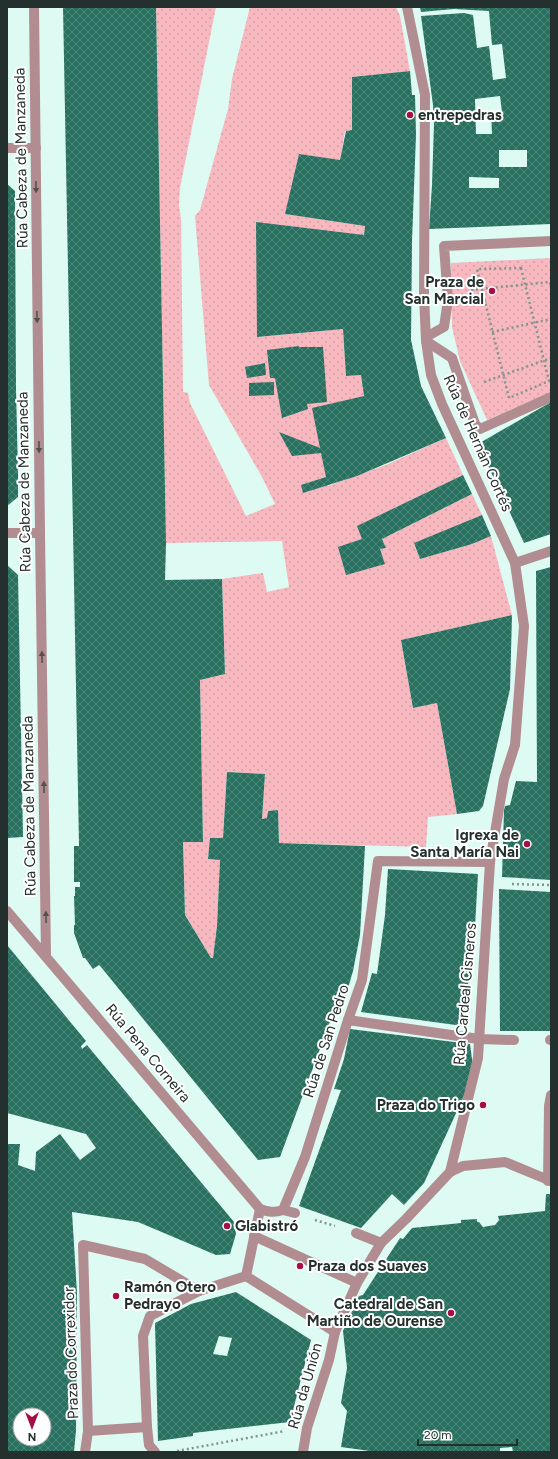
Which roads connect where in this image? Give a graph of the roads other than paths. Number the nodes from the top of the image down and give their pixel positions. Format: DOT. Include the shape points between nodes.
graph roads {
  1 [pos="34,7"];
  2 [pos="407,7"];
  3 [pos="7,148"];
  4 [pos="36,148"];
  5 [pos="551,241"];
  6 [pos="426,339"];
  7 [pos="551,397"];
  8 [pos="7,533"];
  9 [pos="40,533"];
  10 [pos="551,551"];
  11 [pos="515,563"];
  12 [pos="490,862"];
  13 [pos="7,911"];
  14 [pos="46,956"];
  15 [pos="348,1020"];
  16 [pos="479,1039"];
  17 [pos="514,1040"];
  18 [pos="551,1095"];
  19 [pos="450,1172"];
  20 [pos="550,1180"];
  21 [pos="264,1210"];
  22 [pos="283,1210"];
  23 [pos="295,1213"];
  24 [pos="356,1233"];
  25 [pos="254,1236"];
  26 [pos="381,1243"];
  27 [pos="246,1276"];
  28 [pos="357,1283"];
  29 [pos="199,1291"];
  30 [pos="335,1332"];
  31 [pos="147,1427"];
  32 [pos="88,1432"];
  33 [pos="85,1452"];
  34 [pos="155,1452"];
  35 [pos="303,1452"];
  1 -- 4 [label="street, Rúa Cabeza de Manzaneda"];
  2 -- 6 [label="street, Rúa de Hernán Cortés" via="425,95 423,251"];
  3 -- 4 [label="street"];
  4 -- 9 [label="street, Rúa Cabeza de Manzaneda, one-way"];
  5 -- 6 [label="street" via="444,246 448,300 444,326"];
  6 -- 7 [label="street" via="452,358 475,424 480,429"];
  6 -- 11 [label="street, Rúa de Hernán Cortés" via="431,376 442,404"];
  8 -- 9 [label="street"];
  14 -- 9 [label="street, Rúa Cabeza de Manzaneda, one-way"];
  10 -- 11 [label="street"];
  11 -- 12 [label="street, Rúa de Hernán Cortés" via="524,626 515,737 504,779"];
  12 -- 15 [label="street, Rúa de San Pedro" via="378,861 362,980"];
  12 -- 16 [label="street, Rúa Cardeal Cisneros"];
  13 -- 14 [label="street, Rúa Pena Corneira"];
  14 -- 21 [label="street, Rúa Pena Corneira"];
  15 -- 16 [label="street"];
  15 -- 22 [label="street, Rúa de San Pedro" via="305,1157"];
  16 -- 17 [label="street"];
  16 -- 19 [label="street, Rúa Cardeal Cisneros" via="478,1058"];
  18 -- 20 [label="street"];
  19 -- 20 [label="street" via="463,1166 505,1162"];
  19 -- 26 [label="street, Rúa Cardeal Cisneros"];
  21 -- 22 [label="street"];
  21 -- 25 [label="street"];
  22 -- 23 [label="street"];
  24 -- 26 [label="street"];
  25 -- 27 [label="street"];
  25 -- 28 [label="street"];
  26 -- 28 [label="street, Rúa da Unión"];
  27 -- 29 [label="street"];
  27 -- 30 [label="street"];
  28 -- 30 [label="street, Rúa da Unión"];
  29 -- 31 [label="street" via="150,1316 143,1336"];
  29 -- 32 [label="street, Praza do Correxidor" via="145,1259 83,1246"];
  30 -- 35 [label="street, Rúa da Unión" via="329,1360 307,1428"];
  31 -- 32 [label="street, Praza do Correxidor"];
  31 -- 34 [label="street" via="149,1445"];
  32 -- 33 [label="street"];
}
